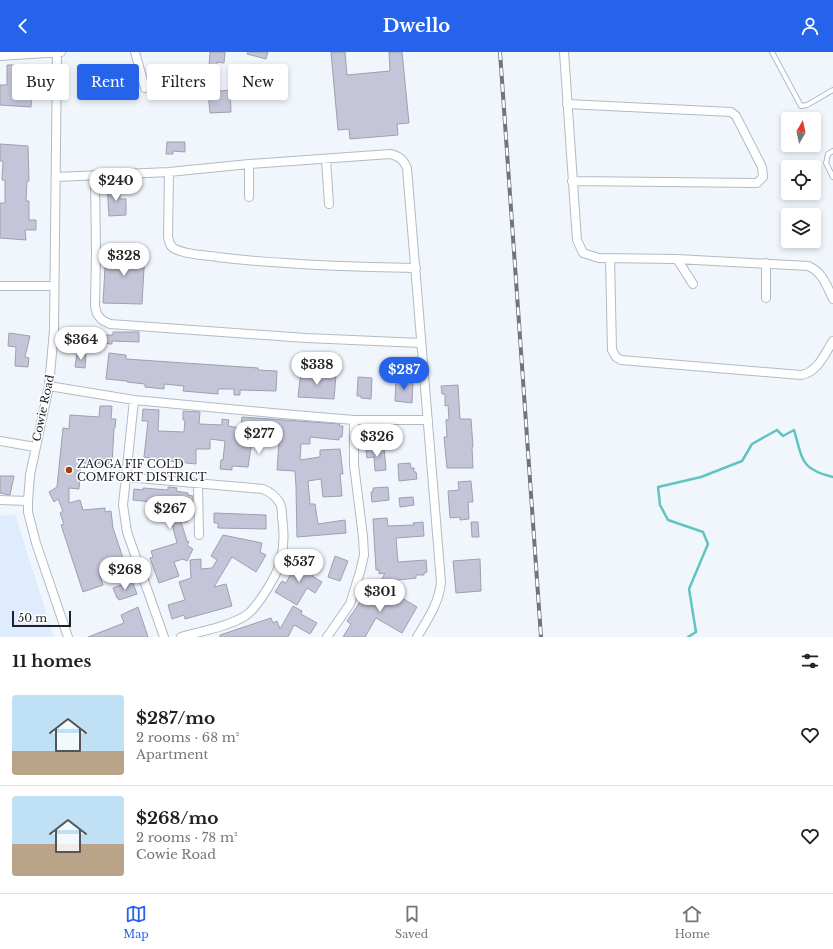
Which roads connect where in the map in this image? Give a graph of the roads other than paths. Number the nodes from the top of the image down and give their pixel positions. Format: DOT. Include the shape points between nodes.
graph roads {
  1 [pos="58,52"];
  2 [pos="135,52"];
  3 [pos="564,52"];
  4 [pos="772,52"];
  5 [pos="0,56"];
  6 [pos="145,88"];
  7 [pos="833,90"];
  8 [pos="567,104"];
  9 [pos="833,151"];
  10 [pos="326,159"];
  11 [pos="249,164"];
  12 [pos="169,172"];
  13 [pos="95,176"];
  14 [pos="56,177"];
  15 [pos="833,177"];
  16 [pos="572,181"];
  17 [pos="249,197"];
  18 [pos="329,204"];
  19 [pos="610,258"];
  20 [pos="678,259"];
  21 [pos="766,262"];
  22 [pos="416,268"];
  23 [pos="693,284"];
  24 [pos="0,286"];
  25 [pos="54,286"];
  26 [pos="766,298"];
  27 [pos="833,299"];
  28 [pos="833,341"];
  29 [pos="421,343"];
  30 [pos="49,386"];
  31 [pos="134,400"];
  32 [pos="354,420"];
  33 [pos="428,420"];
  34 [pos="0,441"];
  35 [pos="35,447"];
  36 [pos="126,478"];
  37 [pos="198,484"];
  38 [pos="0,500"];
  39 [pos="28,501"];
  40 [pos="199,535"];
  41 [pos="68,637"];
  42 [pos="164,637"];
  43 [pos="182,637"];
  44 [pos="327,637"];
  45 [pos="417,637"];
  1 -- 5 [label="street"];
  1 -- 14 [label="street, Cowie Road"];
  2 -- 6 [label="street"];
  3 -- 8 [label="street"];
  4 -- 7 [label="lane" via="801,106"];
  8 -- 16 [label="street"];
  8 -- 16 [label="street" via="731,112 736,116 762,167 763,177 756,183"];
  9 -- 15 [label="lane" via="828,154 826,163"];
  10 -- 11 [label="street"];
  10 -- 18 [label="street"];
  10 -- 22 [label="street" via="390,154 403,160 408,168"];
  11 -- 12 [label="street"];
  11 -- 17 [label="street"];
  12 -- 13 [label="street"];
  12 -- 22 [label="street" via="168,237 169,243 176,250 234,259"];
  13 -- 14 [label="street"];
  13 -- 29 [label="street" via="95,299 97,314 102,320 110,324 298,338"];
  14 -- 25 [label="street, Cowie Road"];
  16 -- 19 [label="street" via="576,240 583,253 599,258"];
  19 -- 20 [label="street"];
  19 -- 28 [label="street" via="612,350 621,360 801,375 815,370"];
  20 -- 21 [label="street"];
  20 -- 23 [label="street"];
  21 -- 26 [label="street"];
  21 -- 27 [label="street" via="815,269"];
  22 -- 29 [label="street"];
  24 -- 25 [label="street"];
  25 -- 30 [label="street, Cowie Road" via="54,330"];
  29 -- 33 [label="street"];
  30 -- 31 [label="street"];
  30 -- 35 [label="street, Cowie Road"];
  31 -- 32 [label="street"];
  31 -- 36 [label="street"];
  32 -- 33 [label="street"];
  32 -- 44 [label="street" via="354,465 364,555 350,604"];
  33 -- 45 [label="street" via="441,582 436,606"];
  34 -- 35 [label="street"];
  35 -- 39 [label="street, Cowie Road"];
  36 -- 37 [label="street"];
  36 -- 42 [label="street" via="125,523"];
  37 -- 40 [label="street"];
  37 -- 43 [label="street" via="263,489 272,493 280,503 283,545 281,561 270,584 246,616"];
  38 -- 39 [label="street"];
  39 -- 41 [label="street, Cowie Road" via="28,512 36,543"];
}
